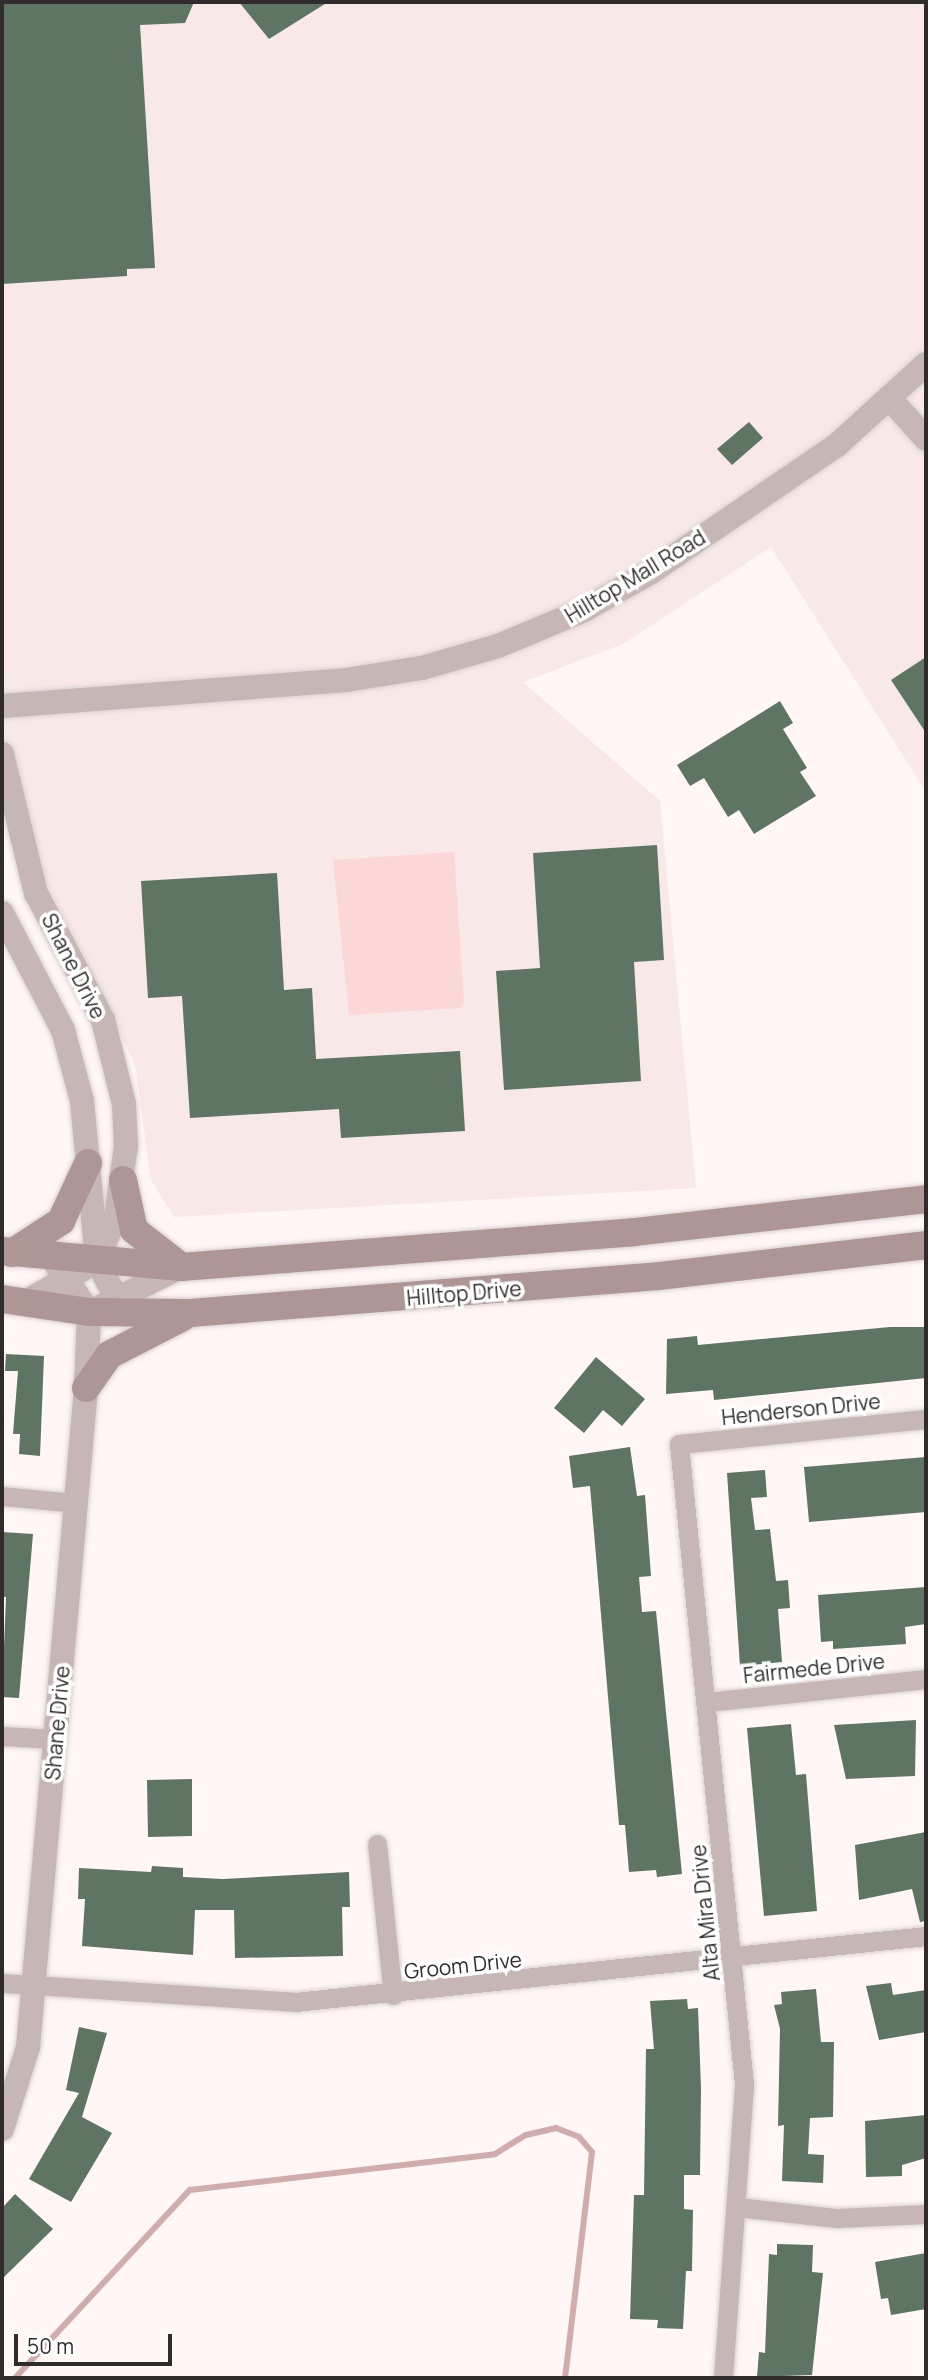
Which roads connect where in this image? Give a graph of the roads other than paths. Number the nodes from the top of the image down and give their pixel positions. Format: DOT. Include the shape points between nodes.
graph roads {
  1 [pos="922,377"];
  2 [pos="891,400"];
  3 [pos="926,439"];
  4 [pos="2,706"];
  5 [pos="2,754"];
  6 [pos="2,914"];
  7 [pos="88,1163"];
  8 [pos="123,1180"];
  9 [pos="926,1199"];
  10 [pos="926,1245"];
  11 [pos="7,1252"];
  12 [pos="96,1261"];
  13 [pos="181,1267"];
  14 [pos="59,1268"];
  15 [pos="13,1301"];
  16 [pos="120,1306"];
  17 [pos="89,1312"];
  18 [pos="190,1313"];
  19 [pos="86,1388"];
  20 [pos="926,1419"];
  21 [pos="679,1444"];
  22 [pos="2,1496"];
  23 [pos="76,1503"];
  24 [pos="926,1679"];
  25 [pos="707,1702"];
  26 [pos="2,1735"];
  27 [pos="55,1739"];
  28 [pos="377,1844"];
  29 [pos="926,1936"];
  30 [pos="733,1960"];
  31 [pos="2,1983"];
  32 [pos="34,1986"];
  33 [pos="393,1995"];
  34 [pos="2,2129"];
  35 [pos="737,2207"];
  36 [pos="926,2214"];
  37 [pos="723,2378"];
  1 -- 2 [label="street, Hilltop Mall Road"];
  2 -- 3 [label="street"];
  2 -- 4 [label="street, Hilltop Mall Road" via="828,451 651,572 584,610 498,646 422,668 346,680"];
  5 -- 8 [label="street, Shane Drive" via="36,893 103,1020 124,1104"];
  6 -- 7 [label="street, Shane Drive" via="63,1030 82,1101"];
  7 -- 11 [label="main road" via="61,1222"];
  7 -- 12 [label="street, Shane Drive"];
  8 -- 12 [label="street, Shane Drive" via="116,1216"];
  8 -- 13 [label="main road" via="134,1230"];
  9 -- 13 [label="main road" via="634,1232"];
  10 -- 18 [label="main road, Hilltop Drive" via="672,1275"];
  11 -- 14 [label="main road"];
  12 -- 13 [label="main road"];
  12 -- 14 [label="main road"];
  12 -- 16 [label="street, Shane Drive"];
  13 -- 16 [label="street"];
  14 -- 15 [label="street"];
  14 -- 17 [label="street"];
  15 -- 17 [label="main road, Hilltop Drive"];
  16 -- 17 [label="main road, Hilltop Drive"];
  16 -- 18 [label="main road, Hilltop Drive"];
  17 -- 19 [label="street, Shane Drive"];
  18 -- 19 [label="main road" via="109,1354"];
  19 -- 23 [label="street, Shane Drive"];
  20 -- 21 [label="street, Henderson Drive"];
  21 -- 25 [label="street, Alta Mira Drive"];
  22 -- 23 [label="street"];
  23 -- 27 [label="street, Shane Drive"];
  24 -- 25 [label="street, Fairmede Drive"];
  25 -- 30 [label="street, Alta Mira Drive"];
  26 -- 27 [label="street"];
  27 -- 32 [label="street, Shane Drive"];
  28 -- 33 [label="street"];
  29 -- 30 [label="street, Groom Drive"];
  30 -- 33 [label="street, Groom Drive"];
  30 -- 35 [label="street, Alta Mira Drive" via="744,2084"];
  31 -- 32 [label="street, Groom Drive"];
  32 -- 33 [label="street, Groom Drive" via="295,2002"];
  32 -- 34 [label="street, Shane Drive" via="20,2084"];
  35 -- 36 [label="street" via="837,2218"];
  35 -- 37 [label="street, Alta Mira Drive"];
}
